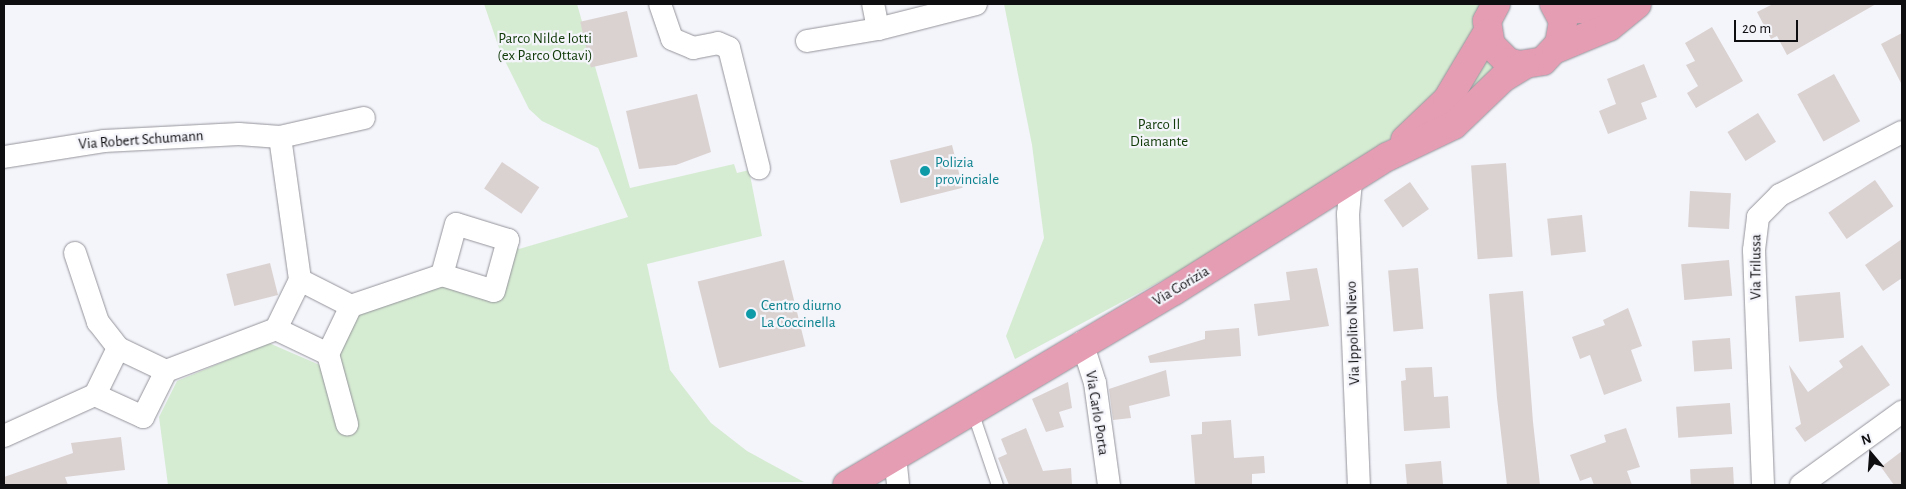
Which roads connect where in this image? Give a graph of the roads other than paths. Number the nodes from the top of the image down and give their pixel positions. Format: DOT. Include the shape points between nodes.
graph roads {
  1 [pos="660,4"];
  2 [pos="873,4"];
  3 [pos="976,4"];
  4 [pos="1496,4"];
  5 [pos="1634,5"];
  6 [pos="1557,7"];
  7 [pos="878,29"];
  8 [pos="1487,33"];
  9 [pos="807,41"];
  10 [pos="1556,49"];
  11 [pos="1525,65"];
  12 [pos="364,118"];
  13 [pos="1902,132"];
  14 [pos="280,138"];
  15 [pos="4,157"];
  16 [pos="1387,158"];
  17 [pos="759,168"];
  18 [pos="1351,181"];
  19 [pos="75,253"];
  20 [pos="442,275"];
  21 [pos="300,280"];
  22 [pos="351,306"];
  23 [pos="276,329"];
  24 [pos="1082,342"];
  25 [pos="118,348"];
  26 [pos="328,354"];
  27 [pos="166,371"];
  28 [pos="94,395"];
  29 [pos="972,409"];
  30 [pos="1902,412"];
  31 [pos="348,424"];
  32 [pos="4,436"];
  33 [pos="895,456"];
  34 [pos="847,485"];
  35 [pos="898,485"];
  36 [pos="997,485"];
  37 [pos="1108,485"];
  38 [pos="1359,485"];
  39 [pos="1762,485"];
  40 [pos="1801,485"];
  1 -- 17 [label="street" via="672,39 693,48 718,43 729,48"];
  2 -- 7 [label="street"];
  3 -- 7 [label="street"];
  4 -- 8 [label="main road, Via Gorizia"];
  5 -- 6 [label="main road"];
  5 -- 10 [label="main road" via="1609,27"];
  6 -- 10 [label="main road" via="1563,33"];
  7 -- 9 [label="street"];
  8 -- 11 [label="main road" via="1498,54"];
  8 -- 16 [label="main road, Via Gorizia" via="1447,100"];
  10 -- 11 [label="main road, Via Gorizia" via="1543,62"];
  11 -- 16 [label="main road, Via Gorizia" via="1503,78 1454,125"];
  12 -- 14 [label="street, Via Robert Schumann"];
  13 -- 39 [label="street, Via Trilussa" via="1780,196 1758,218 1754,250"];
  14 -- 15 [label="street, Via Robert Schumann" via="239,134 104,141"];
  14 -- 21 [label="street"];
  16 -- 18 [label="main road, Via Gorizia"];
  18 -- 24 [label="main road, Via Gorizia" via="1174,291"];
  18 -- 38 [label="street, Via Ippolito Nievo" via="1348,214"];
  19 -- 25 [label="street" via="98,322"];
  20 -- 22 [label="street"];
  21 -- 22 [label="street"];
  21 -- 23 [label="street"];
  22 -- 26 [label="street"];
  23 -- 26 [label="street"];
  23 -- 27 [label="street"];
  24 -- 29 [label="main road, Via Gorizia"];
  24 -- 37 [label="street, Via Carlo Porta" via="1095,383"];
  25 -- 27 [label="street"];
  25 -- 28 [label="street"];
  26 -- 31 [label="street"];
  27 -- 28 [label="street" via="143,417"];
  28 -- 32 [label="street"];
  29 -- 33 [label="main road, Via Gorizia"];
  29 -- 36 [label="lane"];
  30 -- 40 [label="street"];
  33 -- 34 [label="main road, Via Gorizia"];
  33 -- 35 [label="street"];
}
